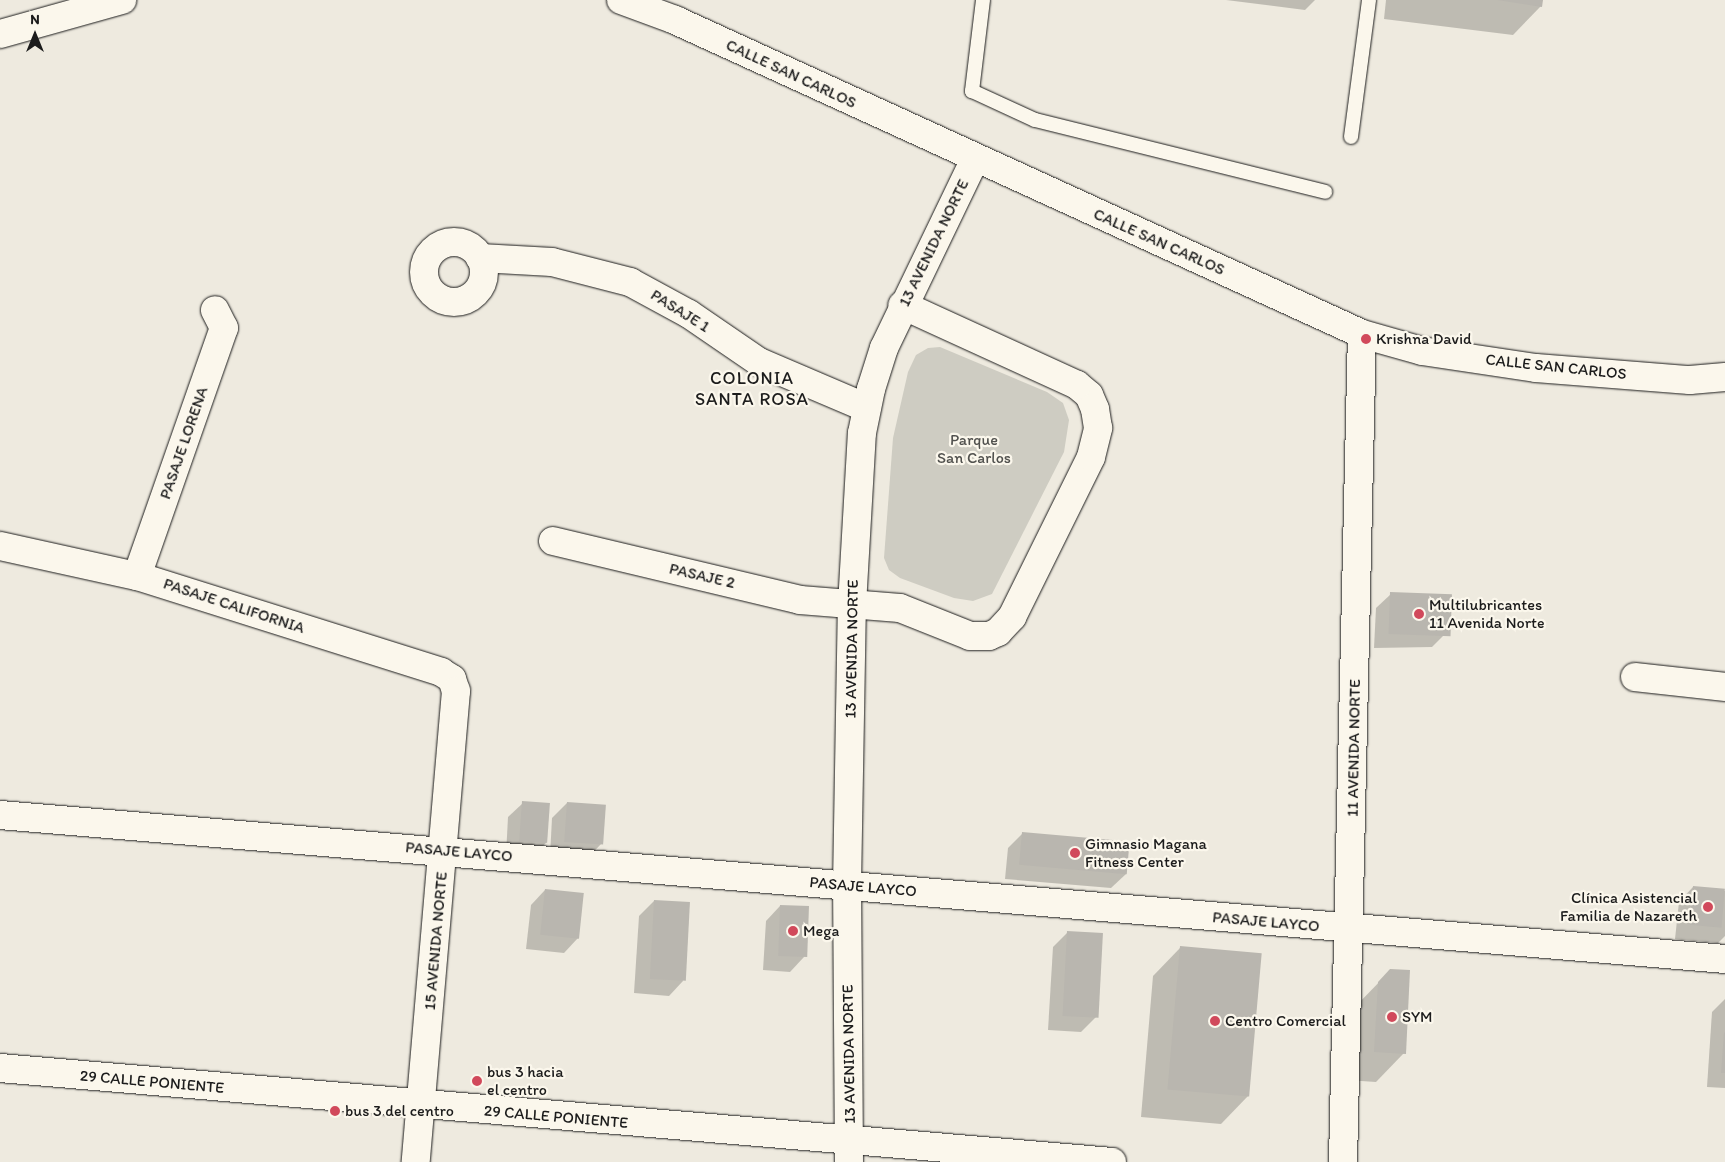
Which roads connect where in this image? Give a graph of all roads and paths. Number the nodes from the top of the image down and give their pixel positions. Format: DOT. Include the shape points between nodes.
graph roads {
  1 [pos="122,0"];
  2 [pos="983,0"];
  3 [pos="1368,0"];
  4 [pos="628,1"];
  5 [pos="0,34"];
  6 [pos="1351,137"];
  7 [pos="975,159"];
  8 [pos="1325,192"];
  9 [pos="480,258"];
  10 [pos="902,306"];
  11 [pos="215,310"];
  12 [pos="1362,334"];
  13 [pos="1725,377"];
  14 [pos="867,408"];
  15 [pos="553,541"];
  16 [pos="0,546"];
  17 [pos="138,576"];
  18 [pos="852,605"];
  19 [pos="1635,677"];
  20 [pos="1725,687"];
  21 [pos="456,691"];
  22 [pos="0,815"];
  23 [pos="443,851"];
  24 [pos="847,886"];
  25 [pos="1350,929"];
  26 [pos="1725,959"];
  27 [pos="0,1068"];
  28 [pos="422,1106"];
  29 [pos="850,1152"];
  30 [pos="416,1162"];
  31 [pos="1112,1162"];
  32 [pos="1343,1162"];
  1 -- 5 [label="street"];
  2 -- 8 [label="lane" via="972,91 1035,120"];
  3 -- 6 [label="lane"];
  4 -- 7 [label="street, CALLE SAN CARLOS"];
  7 -- 10 [label="street, 13 AVENIDA NORTE"];
  7 -- 12 [label="street, CALLE SAN CARLOS"];
  9 -- 14 [label="street, PASAJE 1" via="552,262 630,282 689,314 758,362"];
  10 -- 14 [label="street, 13 AVENIDA NORTE" via="876,369"];
  10 -- 18 [label="street, PASAJE 2" via="1077,385 1092,401 1097,439 1012,617 998,632 988,636 970,636 914,612"];
  11 -- 17 [label="street, PASAJE LORENA" via="224,328"];
  12 -- 13 [label="street, CALLE SAN CARLOS" via="1422,351 1536,368 1690,380"];
  12 -- 25 [label="street, 11 AVENIDA NORTE"];
  14 -- 18 [label="street, 13 AVENIDA NORTE" via="857,497"];
  15 -- 18 [label="street, PASAJE 2" via="800,600"];
  16 -- 17 [label="street, PASAJE CALIFORNIA"];
  17 -- 21 [label="street, PASAJE CALIFORNIA" via="441,672 452,679"];
  18 -- 24 [label="street, 13 AVENIDA NORTE"];
  19 -- 20 [label="street"];
  21 -- 23 [label="street, 15 AVENIDA NORTE"];
  22 -- 23 [label="street, PASAJE LAYCO"];
  23 -- 24 [label="street, PASAJE LAYCO"];
  23 -- 28 [label="street, 15 AVENIDA NORTE"];
  24 -- 25 [label="street, PASAJE LAYCO"];
  24 -- 29 [label="street, 13 AVENIDA NORTE"];
  25 -- 26 [label="street, PASAJE LAYCO"];
  25 -- 32 [label="street, 11 AVENIDA NORTE"];
  27 -- 28 [label="street, 29 CALLE PONIENTE"];
  28 -- 29 [label="street, 29 CALLE PONIENTE"];
  28 -- 30 [label="street, 15 AVENIDA NORTE"];
  29 -- 31 [label="street, 29 CALLE PONIENTE"];
}
